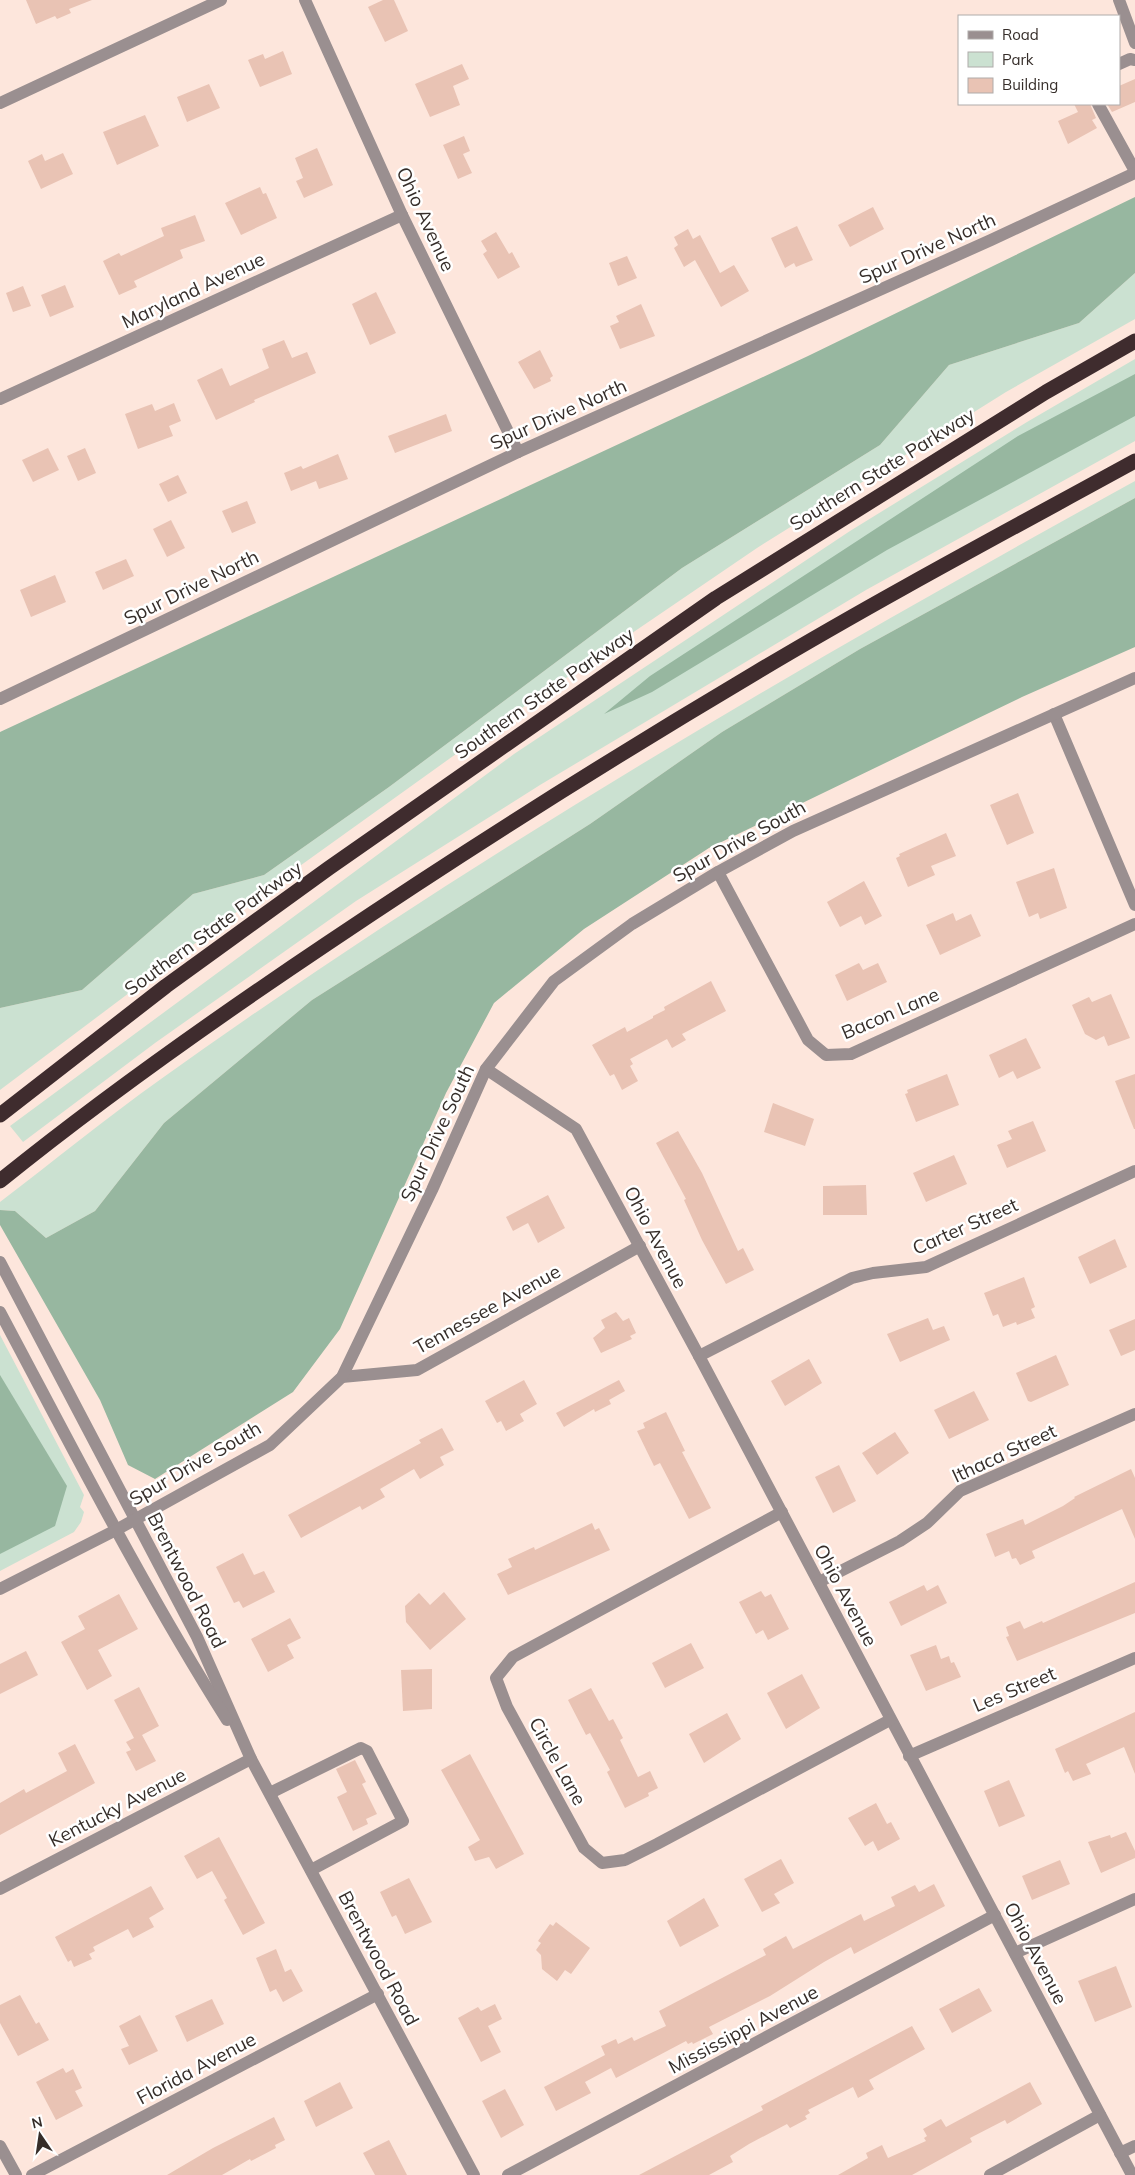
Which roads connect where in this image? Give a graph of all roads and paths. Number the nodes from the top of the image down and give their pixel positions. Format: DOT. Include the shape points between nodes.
graph roads {
  1 [pos="221,0"];
  2 [pos="305,0"];
  3 [pos="1119,0"];
  4 [pos="1135,42"];
  5 [pos="1135,60"];
  6 [pos="1120,64"];
  7 [pos="0,103"];
  8 [pos="1099,105"];
  9 [pos="1135,172"];
  10 [pos="402,215"];
  11 [pos="1135,341"];
  12 [pos="0,399"];
  13 [pos="518,452"];
  14 [pos="1135,461"];
  15 [pos="1135,678"];
  16 [pos="0,699"];
  17 [pos="1054,714"];
  18 [pos="718,872"];
  19 [pos="1135,904"];
  20 [pos="1135,924"];
  21 [pos="486,1069"];
  22 [pos="0,1114"];
  23 [pos="1135,1171"];
  24 [pos="0,1181"];
  25 [pos="640,1246"];
  26 [pos="0,1262"];
  27 [pos="0,1312"];
  28 [pos="699,1356"];
  29 [pos="342,1377"];
  30 [pos="1135,1414"];
  31 [pos="782,1512"];
  32 [pos="134,1519"];
  33 [pos="116,1530"];
  34 [pos="819,1582"];
  35 [pos="0,1589"];
  36 [pos="1135,1658"];
  37 [pos="890,1720"];
  38 [pos="909,1756"];
  39 [pos="251,1758"];
  40 [pos="270,1793"];
  41 [pos="311,1870"];
  42 [pos="0,1889"];
  43 [pos="1135,1899"];
  44 [pos="995,1915"];
  45 [pos="1015,1953"];
  46 [pos="378,1994"];
  47 [pos="1100,2115"];
  48 [pos="0,2146"];
  49 [pos="1135,2146"];
  50 [pos="1120,2153"];
  51 [pos="16,2175"];
  52 [pos="32,2175"];
  53 [pos="474,2175"];
  54 [pos="508,2175"];
  55 [pos="990,2175"];
  56 [pos="1132,2175"];
  1 -- 7 [label="street"];
  2 -- 10 [label="street, Ohio Avenue"];
  3 -- 4 [label="street"];
  5 -- 6 [label="street"];
  8 -- 9 [label="street"];
  9 -- 13 [label="street, Spur Drive North"];
  10 -- 12 [label="street, Maryland Avenue"];
  10 -- 13 [label="street, Ohio Avenue"];
  11 -- 22 [label="highway, Southern State Parkway" via="1046,392 716,598 329,868 166,986"];
  13 -- 16 [label="street, Spur Drive North"];
  14 -- 24 [label="highway" via="767,666 413,885 242,1001"];
  15 -- 17 [label="street, Spur Drive South"];
  17 -- 18 [label="street, Spur Drive South" via="793,831"];
  17 -- 19 [label="street"];
  18 -- 20 [label="street, Bacon Lane" via="808,1040 826,1055 851,1054"];
  18 -- 21 [label="street, Spur Drive South" via="632,924 554,981"];
  21 -- 25 [label="street, Ohio Avenue" via="576,1129"];
  21 -- 29 [label="street, Spur Drive South"];
  23 -- 28 [label="street, Carter Street" via="926,1267 852,1278"];
  25 -- 28 [label="street, Ohio Avenue"];
  25 -- 29 [label="street, Tennessee Avenue" via="417,1370"];
  26 -- 32 [label="street, Brentwood Road" via="101,1450"];
  27 -- 33 [label="street, Brentwood Road"];
  28 -- 31 [label="street, Ohio Avenue"];
  29 -- 32 [label="street, Spur Drive South" via="270,1445"];
  30 -- 34 [label="street, Ithaca Street" via="960,1491 927,1523 900,1541"];
  31 -- 34 [label="street, Ohio Avenue"];
  31 -- 37 [label="street, Circle Lane" via="513,1657 496,1678 507,1707 584,1848 602,1863 625,1860"];
  32 -- 33 [label="street, Spur Drive South"];
  32 -- 39 [label="street, Brentwood Road" via="197,1637"];
  33 -- 35 [label="street, Spur Drive South"];
  33 -- 39 [label="street, Brentwood Road" via="196,1671"];
  34 -- 37 [label="street, Ohio Avenue"];
  36 -- 38 [label="street, Les Street"];
  37 -- 38 [label="street, Ohio Avenue"];
  38 -- 44 [label="street, Ohio Avenue"];
  39 -- 40 [label="street, Brentwood Road"];
  39 -- 42 [label="street, Kentucky Avenue"];
  40 -- 41 [label="street, Brentwood Road"];
  40 -- 41 [label="street" via="361,1748 367,1750 403,1821"];
  41 -- 46 [label="street, Brentwood Road"];
  43 -- 45 [label="street"];
  44 -- 45 [label="street, Ohio Avenue"];
  44 -- 54 [label="street, Mississippi Avenue"];
  45 -- 47 [label="street, Ohio Avenue"];
  46 -- 52 [label="street, Florida Avenue"];
  46 -- 53 [label="street, Brentwood Road"];
  47 -- 50 [label="street, Ohio Avenue"];
  47 -- 55 [label="street"];
  48 -- 51 [label="street"];
  49 -- 50 [label="street"];
  50 -- 56 [label="street, Ohio Avenue"];
}
